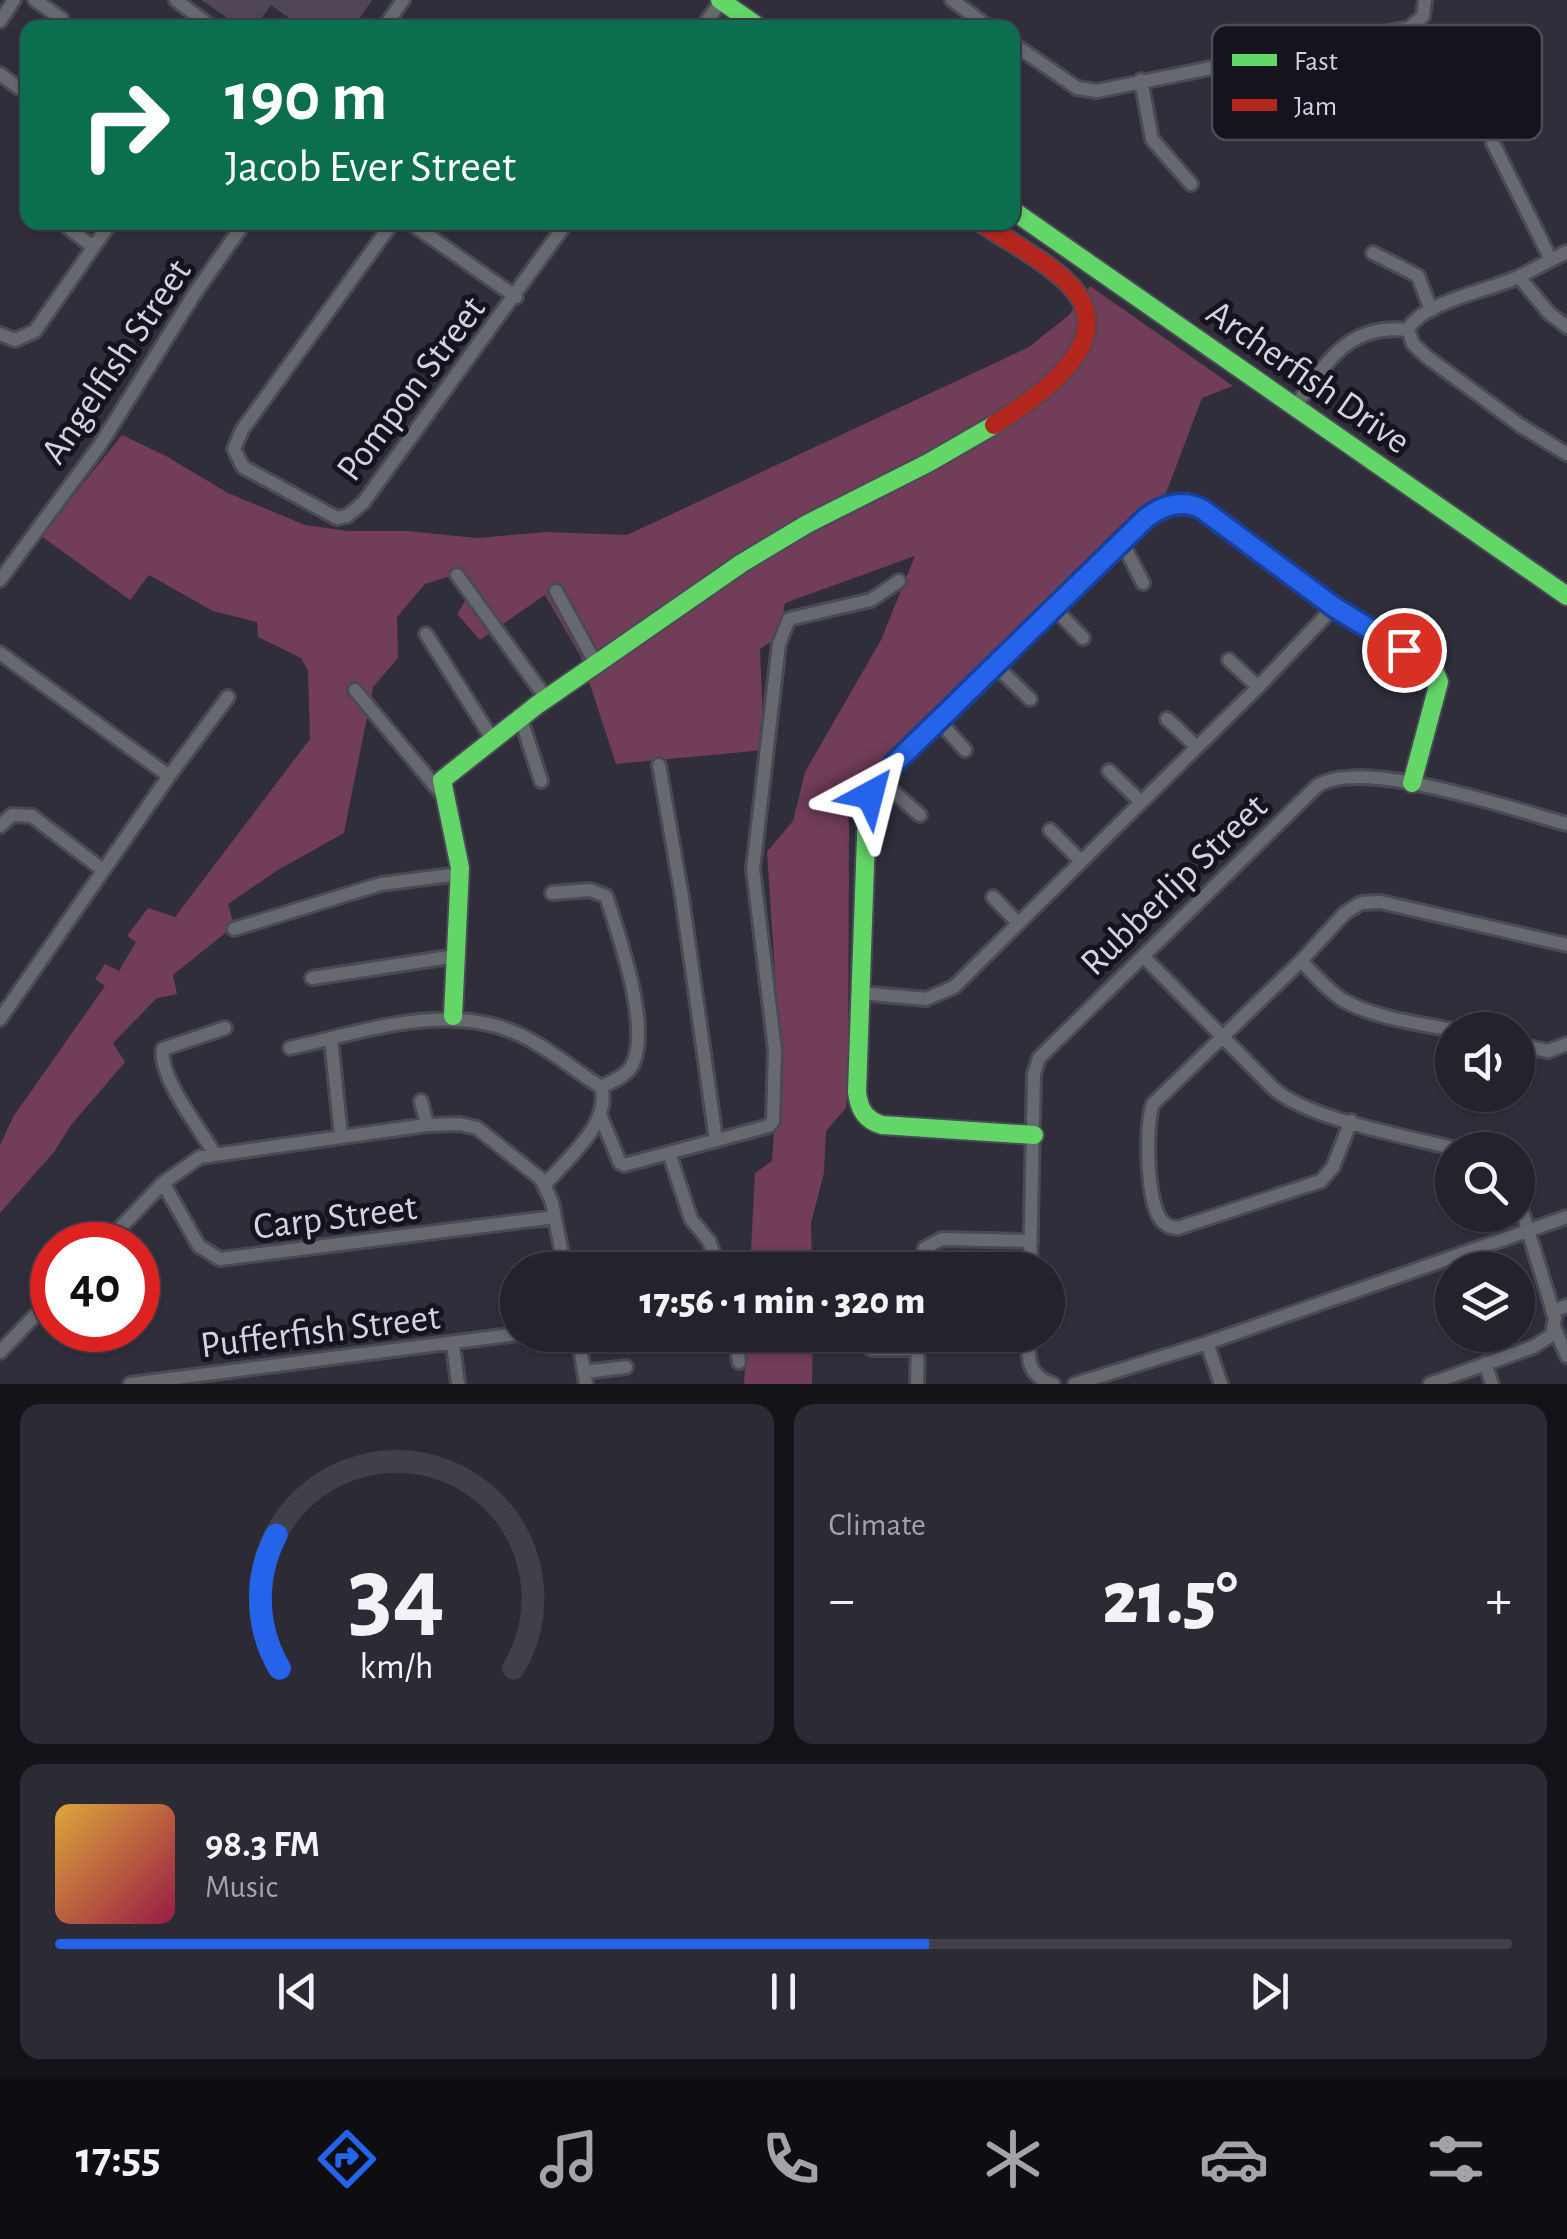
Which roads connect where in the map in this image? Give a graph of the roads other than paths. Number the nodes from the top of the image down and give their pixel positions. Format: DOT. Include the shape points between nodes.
graph roads {
  1 [pos="14,0"];
  2 [pos="35,0"];
  3 [pos="176,0"];
  4 [pos="720,0"];
  5 [pos="952,0"];
  6 [pos="1425,0"];
  7 [pos="62,19"];
  8 [pos="202,20"];
  9 [pos="749,20"];
  10 [pos="979,20"];
  11 [pos="0,21"];
  12 [pos="1412,25"];
  13 [pos="1020,48"];
  14 [pos="1212,66"];
  15 [pos="0,74"];
  16 [pos="1140,80"];
  17 [pos="19,88"];
  18 [pos="1493,144"];
  19 [pos="1191,184"];
  20 [pos="1020,215"];
  21 [pos="72,230"];
  22 [pos="105,230"];
  23 [pos="239,230"];
  24 [pos="387,230"];
  25 [pos="420,230"];
  26 [pos="562,230"];
  27 [pos="991,230"];
  28 [pos="94,246"];
  29 [pos="1567,252"];
  30 [pos="1373,253"];
  31 [pos="1550,260"];
  32 [pos="1518,277"];
  33 [pos="516,297"];
  34 [pos="1430,310"];
  35 [pos="1567,327"];
  36 [pos="1408,330"];
  37 [pos="0,334"];
  38 [pos="1296,405"];
  39 [pos="1567,454"];
  40 [pos="1122,542"];
  41 [pos="457,575"];
  42 [pos="0,580"];
  43 [pos="899,582"];
  44 [pos="1144,583"];
  45 [pos="556,591"];
  46 [pos="1567,596"];
  47 [pos="1334,607"];
  48 [pos="1054,608"];
  49 [pos="426,634"];
  50 [pos="1083,638"];
  51 [pos="0,653"];
  52 [pos="1228,660"];
  53 [pos="596,664"];
  54 [pos="996,666"];
  55 [pos="1258,687"];
  56 [pos="355,690"];
  57 [pos="228,697"];
  58 [pos="546,698"];
  59 [pos="1030,699"];
  60 [pos="520,716"];
  61 [pos="1166,719"];
  62 [pos="940,722"];
  63 [pos="491,737"];
  64 [pos="1196,746"];
  65 [pos="966,750"];
  66 [pos="659,765"];
  67 [pos="1109,770"];
  68 [pos="169,776"];
  69 [pos="880,780"];
  70 [pos="541,781"];
  71 [pos="1412,783"];
  72 [pos="441,792"];
  73 [pos="1140,801"];
  74 [pos="920,815"];
  75 [pos="1567,824"];
  76 [pos="0,826"];
  77 [pos="1050,830"];
  78 [pos="1080,860"];
  79 [pos="103,870"];
  80 [pos="459,874"];
  81 [pos="552,892"];
  82 [pos="993,897"];
  83 [pos="1017,922"];
  84 [pos="234,929"];
  85 [pos="1567,945"];
  86 [pos="456,956"];
  87 [pos="1144,956"];
  88 [pos="1301,961"];
  89 [pos="312,978"];
  90 [pos="861,993"];
  91 [pos="453,1016"];
  92 [pos="0,1019"];
  93 [pos="1435,1025"];
  94 [pos="225,1028"];
  95 [pos="1221,1036"];
  96 [pos="332,1039"];
  97 [pos="1567,1044"];
  98 [pos="1535,1047"];
  99 [pos="290,1048"];
  100 [pos="601,1087"];
  101 [pos="421,1101"];
  102 [pos="601,1117"];
  103 [pos="1351,1121"];
  104 [pos="426,1125"];
  105 [pos="1034,1135"];
  106 [pos="341,1136"];
  107 [pos="716,1140"];
  108 [pos="1435,1143"];
  109 [pos="214,1153"];
  110 [pos="669,1153"];
  111 [pos="163,1183"];
  112 [pos="545,1184"];
  113 [pos="554,1217"];
  114 [pos="1567,1217"];
  115 [pos="126,1222"];
  116 [pos="1535,1227"];
  117 [pos="1521,1232"];
  118 [pos="1528,1232"];
  119 [pos="1031,1240"];
  120 [pos="561,1252"];
  121 [pos="713,1252"];
  122 [pos="924,1252"];
  123 [pos="1031,1252"];
  124 [pos="1567,1306"];
  125 [pos="1552,1311"];
  126 [pos="30,1321"];
  127 [pos="1553,1332"];
  128 [pos="500,1337"];
  129 [pos="1207,1343"];
  130 [pos="453,1344"];
  131 [pos="0,1352"];
  132 [pos="581,1352"];
  133 [pos="738,1352"];
  134 [pos="918,1352"];
  135 [pos="1029,1352"];
  136 [pos="1567,1356"];
  137 [pos="739,1362"];
  138 [pos="1485,1363"];
  139 [pos="626,1368"];
  140 [pos="236,1378"];
  141 [pos="586,1378"];
  142 [pos="1046,1383"];
  143 [pos="130,1384"];
  144 [pos="458,1384"];
  145 [pos="918,1384"];
  146 [pos="1075,1384"];
  147 [pos="1221,1384"];
  148 [pos="1430,1384"];
  149 [pos="1492,1384"];
  1 -- 11 [label="street"];
  2 -- 7 [label="street"];
  3 -- 8 [label="street"];
  4 -- 9 [label="street"];
  5 -- 10 [label="street"];
  6 -- 12 [label="street" via="1423,16"];
  13 -- 16 [label="street" via="1082,90"];
  14 -- 16 [label="street"];
  15 -- 17 [label="street"];
  16 -- 19 [label="street" via="1152,139"];
  18 -- 31 [label="street"];
  20 -- 38 [label="street, Archerfish Drive"];
  21 -- 28 [label="street"];
  22 -- 28 [label="street"];
  23 -- 42 [label="street, Angelfish Street" via="100,444"];
  24 -- 33 [label="street, Pompon Street" via="234,449 243,466 332,517 353,512"];
  25 -- 33 [label="street, Pompon Street"];
  26 -- 33 [label="street, Pompon Street"];
  27 -- 53 [label="street" via="1066,283 1085,313 1081,349 1046,388 942,458 806,525"];
  28 -- 37 [label="street" via="36,331 15,340"];
  29 -- 31 [label="street"];
  30 -- 34 [label="street" via="1418,276"];
  31 -- 32 [label="street"];
  32 -- 34 [label="street"];
  32 -- 35 [label="street"];
  34 -- 36 [label="street"];
  36 -- 38 [label="street" via="1374,330 1348,341"];
  36 -- 39 [label="street" via="1427,357"];
  38 -- 46 [label="street, Archerfish Drive"];
  40 -- 44 [label="street"];
  40 -- 47 [label="street" via="1162,508 1196,506"];
  40 -- 48 [label="street"];
  41 -- 58 [label="street"];
  43 -- 107 [label="street" via="872,600 785,624 753,869 775,1050 772,1121"];
  45 -- 53 [label="street"];
  47 -- 55 [label="street"];
  47 -- 71 [label="street" via="1436,670"];
  48 -- 50 [label="street"];
  48 -- 54 [label="street"];
  49 -- 63 [label="street"];
  51 -- 68 [label="street"];
  52 -- 55 [label="street"];
  53 -- 58 [label="street"];
  54 -- 59 [label="street"];
  54 -- 62 [label="street"];
  55 -- 64 [label="street"];
  56 -- 72 [label="street"];
  57 -- 68 [label="street"];
  58 -- 60 [label="street"];
  60 -- 63 [label="street"];
  60 -- 70 [label="street"];
  61 -- 64 [label="street"];
  62 -- 65 [label="street"];
  62 -- 69 [label="street"];
  63 -- 72 [label="street" via="442,780"];
  64 -- 73 [label="street"];
  66 -- 107 [label="street"];
  67 -- 73 [label="street"];
  68 -- 79 [label="street"];
  69 -- 74 [label="street"];
  69 -- 90 [label="street" via="866,809"];
  71 -- 75 [label="street, Rubberlip Street"];
  71 -- 87 [label="street, Rubberlip Street" via="1361,775 1321,782"];
  72 -- 80 [label="street" via="458,846"];
  73 -- 78 [label="street"];
  76 -- 79 [label="street" via="12,815 32,816"];
  77 -- 78 [label="street"];
  78 -- 83 [label="street"];
  79 -- 92 [label="street"];
  80 -- 84 [label="street" via="381,884"];
  80 -- 86 [label="street"];
  81 -- 100 [label="street" via="606,896 625,955 637,1054 626,1074"];
  82 -- 83 [label="street"];
  83 -- 90 [label="street" via="941,995"];
  85 -- 88 [label="street" via="1374,901 1345,912"];
  86 -- 89 [label="street"];
  86 -- 91 [label="street"];
  87 -- 95 [label="street"];
  87 -- 105 [label="street, Rubberlip Street" via="1040,1058"];
  88 -- 93 [label="street" via="1347,1002"];
  88 -- 95 [label="street"];
  90 -- 105 [label="street" via="858,1098 870,1121"];
  91 -- 96 [label="street"];
  91 -- 100 [label="street" via="516,1033"];
  94 -- 109 [label="street" via="173,1043 161,1054"];
  95 -- 103 [label="street" via="1280,1094"];
  95 -- 103 [label="street" via="1151,1109 1154,1199 1166,1225 1178,1228 1321,1182"];
  96 -- 99 [label="street"];
  96 -- 106 [label="street"];
  97 -- 98 [label="street" via="1553,1051"];
  100 -- 102 [label="street"];
  101 -- 104 [label="street"];
  102 -- 110 [label="street" via="624,1164"];
  102 -- 112 [label="street"];
  103 -- 108 [label="street"];
  104 -- 106 [label="street"];
  104 -- 112 [label="street" via="477,1128"];
  105 -- 119 [label="street, Rubberlip Street"];
  106 -- 109 [label="street"];
  107 -- 110 [label="street"];
  109 -- 111 [label="street"];
  110 -- 121 [label="street" via="691,1219"];
  111 -- 113 [label="street, Carp Street" via="199,1246 220,1259"];
  111 -- 115 [label="street"];
  112 -- 113 [label="street"];
  113 -- 120 [label="street"];
  114 -- 116 [label="street"];
  117 -- 129 [label="street"];
  118 -- 125 [label="street"];
  119 -- 122 [label="street" via="942,1239"];
  119 -- 123 [label="street, Rubberlip Street"];
  124 -- 125 [label="street"];
  125 -- 127 [label="street"];
  126 -- 131 [label="street"];
  127 -- 136 [label="street"];
  127 -- 138 [label="street" via="1533,1347"];
  128 -- 130 [label="street, Pufferfish Street"];
  129 -- 146 [label="street"];
  129 -- 147 [label="street"];
  130 -- 140 [label="street, Pufferfish Street"];
  130 -- 144 [label="street"];
  132 -- 141 [label="street"];
  133 -- 137 [label="street"];
  134 -- 145 [label="street"];
  135 -- 142 [label="street" via="1034,1375"];
  138 -- 148 [label="street"];
  138 -- 149 [label="street"];
  139 -- 141 [label="street"];
  140 -- 143 [label="street, Pufferfish Street"];
}
